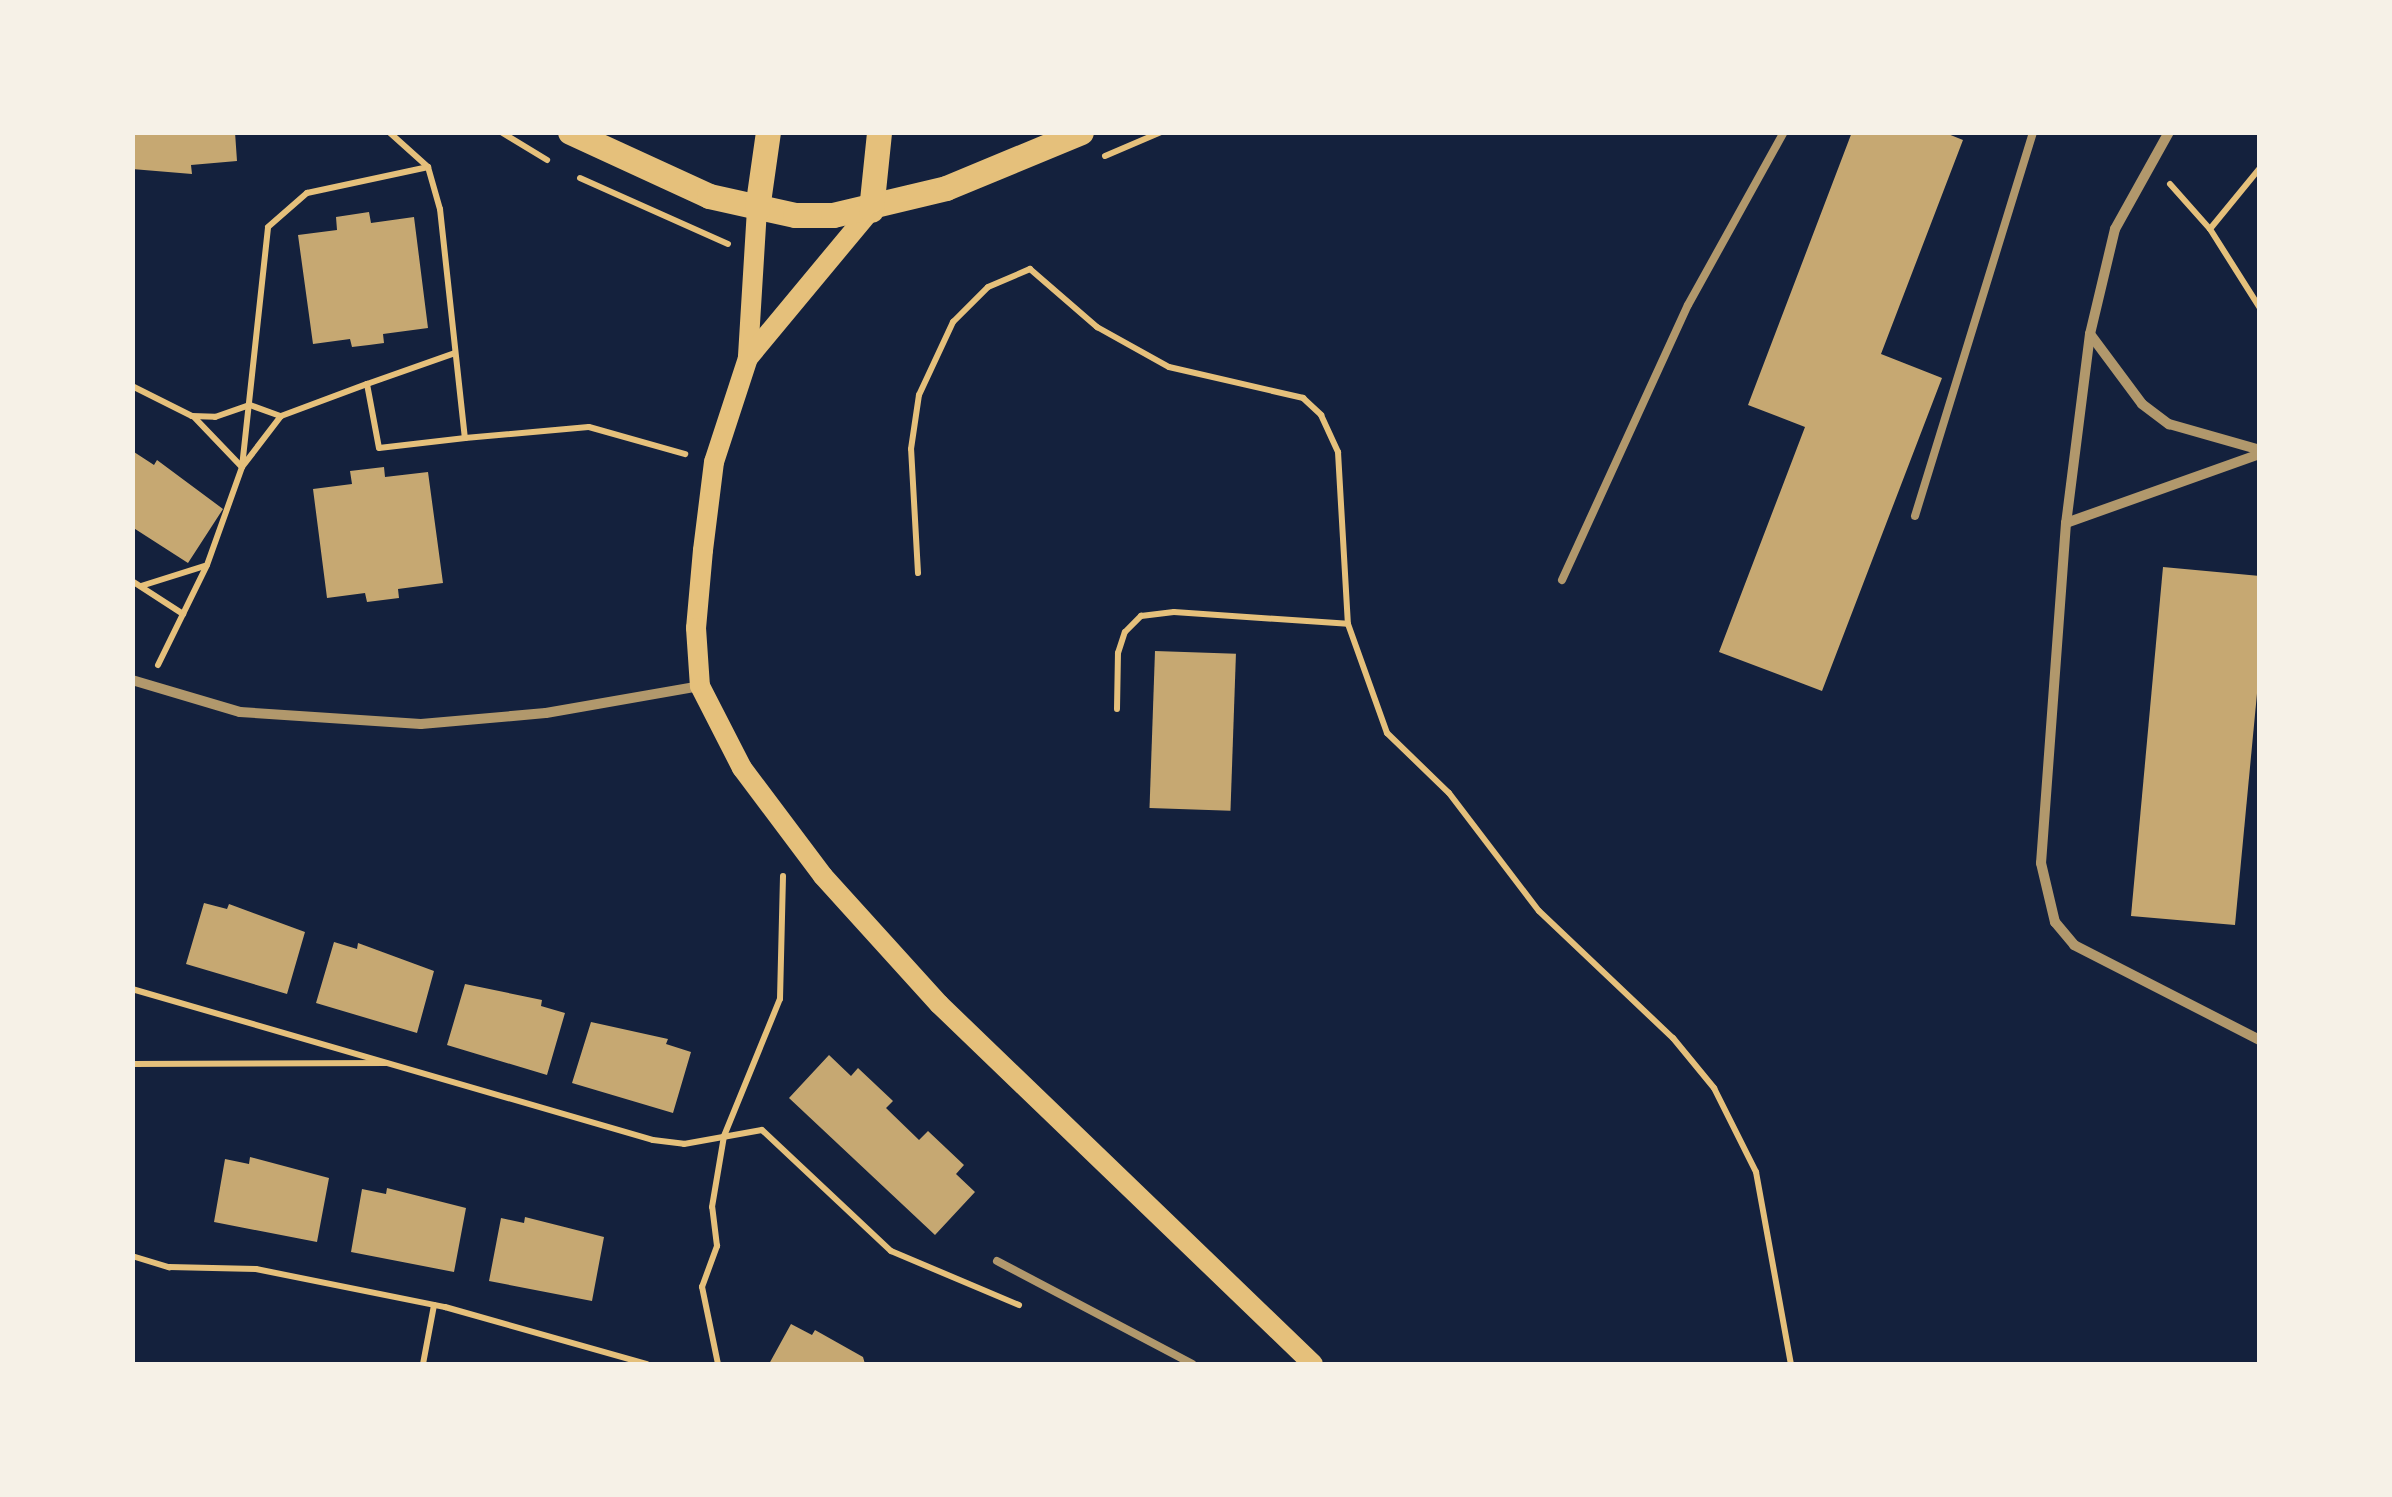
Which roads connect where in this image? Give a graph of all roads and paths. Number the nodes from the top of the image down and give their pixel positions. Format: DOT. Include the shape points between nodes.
graph roads {
  1 [pos="389,132"];
  2 [pos="570,132"];
  3 [pos="768,132"];
  4 [pos="879,132"];
  5 [pos="1081,132"];
  6 [pos="1784,132"];
  7 [pos="2033,132"];
  8 [pos="2169,132"];
  9 [pos="2150,161"];
  10 [pos="428,166"];
  11 [pos="2260,168"];
  12 [pos="757,209"];
  13 [pos="870,210"];
  14 [pos="2210,229"];
  15 [pos="2260,308"];
  16 [pos="2090,334"];
  17 [pos="456,352"];
  18 [pos="748,358"];
  19 [pos="367,384"];
  20 [pos="132,386"];
  21 [pos="250,405"];
  22 [pos="192,416"];
  23 [pos="282,416"];
  24 [pos="465,438"];
  25 [pos="2260,452"];
  26 [pos="714,462"];
  27 [pos="242,467"];
  28 [pos="1915,516"];
  29 [pos="2066,523"];
  30 [pos="206,565"];
  31 [pos="918,573"];
  32 [pos="1562,580"];
  33 [pos="132,581"];
  34 [pos="141,586"];
  35 [pos="183,614"];
  36 [pos="1348,624"];
  37 [pos="132,680"];
  38 [pos="700,686"];
  39 [pos="146,688"];
  40 [pos="1117,709"];
  41 [pos="782,829"];
  42 [pos="132,988"];
  43 [pos="2260,1040"];
  44 [pos="397,1063"];
  45 [pos="132,1064"];
  46 [pos="724,1136"];
  47 [pos="132,1256"];
  48 [pos="997,1261"];
  49 [pos="434,1305"];
  50 [pos="1036,1311"];
  51 [pos="423,1364"];
  52 [pos="647,1364"];
  53 [pos="718,1364"];
  54 [pos="1192,1364"];
  55 [pos="1312,1364"];
  56 [pos="1790,1364"];
  1 -- 10 [label="path"];
  2 -- 12 [label="main road" via="654,176"];
  3 -- 12 [label="main road"];
  4 -- 13 [label="main road"];
  5 -- 13 [label="main road" via="946,188"];
  6 -- 32 [label="lane" via="1688,305"];
  7 -- 28 [label="lane"];
  8 -- 9 [label="street"];
  9 -- 14 [label="path"];
  9 -- 16 [label="street" via="2115,228"];
  10 -- 17 [label="path" via="440,209"];
  10 -- 21 [label="path" via="307,193 268,227"];
  11 -- 14 [label="path"];
  12 -- 13 [label="main road" via="833,215"];
  12 -- 18 [label="main road"];
  13 -- 18 [label="main road"];
  14 -- 15 [label="path"];
  16 -- 25 [label="street" via="2142,404 2168,424"];
  16 -- 29 [label="street"];
  17 -- 19 [label="path"];
  17 -- 24 [label="path"];
  18 -- 26 [label="main road"];
  19 -- 23 [label="path"];
  19 -- 24 [label="path" via="379,448"];
  20 -- 22 [label="path"];
  21 -- 22 [label="path" via="215,418"];
  21 -- 23 [label="path"];
  21 -- 27 [label="path"];
  22 -- 27 [label="path"];
  23 -- 27 [label="path"];
  24 -- 26 [label="path" via="589,428"];
  25 -- 29 [label="street"];
  26 -- 38 [label="main road" via="696,628"];
  27 -- 30 [label="path"];
  29 -- 43 [label="street" via="2041,863 2055,922 2100,962"];
  30 -- 34 [label="path"];
  30 -- 35 [label="path"];
  31 -- 36 [label="path" via="911,450 919,395 952,322 988,287 1030,269 1133,349 1169,367 1302,398 1321,415 1338,452"];
  33 -- 34 [label="path"];
  34 -- 35 [label="path"];
  35 -- 39 [label="path"];
  36 -- 40 [label="path" via="1174,612 1141,616 1125,632 1118,653"];
  36 -- 56 [label="path" via="1387,733 1449,792 1538,911 1672,1038 1738,1126 1766,1216"];
  37 -- 39 [label="street"];
  38 -- 39 [label="street" via="546,713 421,724 240,712"];
  38 -- 41 [label="main road"];
  41 -- 46 [label="path" via="780,999"];
  41 -- 55 [label="main road" via="939,1004"];
  42 -- 44 [label="path"];
  44 -- 45 [label="path"];
  44 -- 46 [label="path" via="653,1140"];
  46 -- 50 [label="path" via="762,1130 891,1251"];
  46 -- 53 [label="path" via="712,1207 717,1246 702,1288"];
  47 -- 49 [label="path" via="169,1267 256,1269"];
  48 -- 54 [label="lane"];
  49 -- 51 [label="path"];
  49 -- 52 [label="path"];
}
